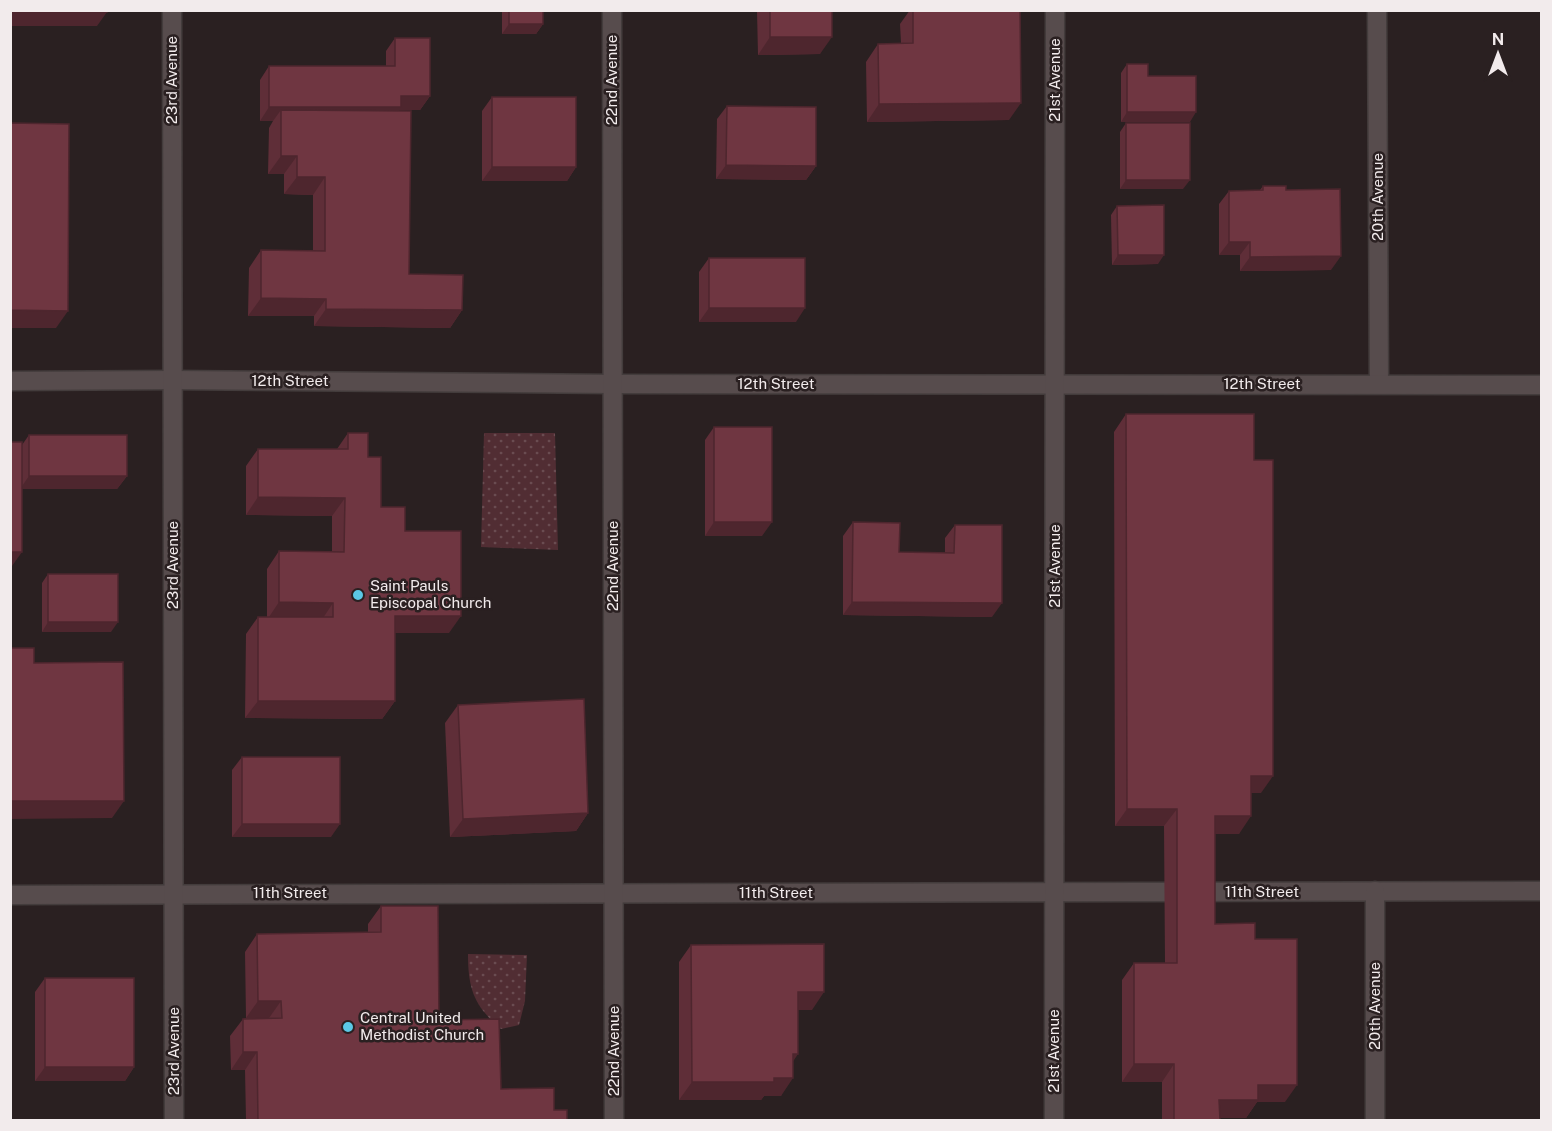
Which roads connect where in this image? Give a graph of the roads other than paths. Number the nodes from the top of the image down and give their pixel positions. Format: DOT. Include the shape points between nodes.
graph roads {
  1 [pos="172,10"];
  2 [pos="612,10"];
  3 [pos="1055,10"];
  4 [pos="1377,10"];
  5 [pos="173,380"];
  6 [pos="10,381"];
  7 [pos="612,384"];
  8 [pos="1056,384"];
  9 [pos="1379,384"];
  10 [pos="1542,385"];
  11 [pos="1375,891"];
  12 [pos="1542,891"];
  13 [pos="1055,892"];
  14 [pos="174,893"];
  15 [pos="614,893"];
  16 [pos="10,895"];
  17 [pos="174,1120"];
  18 [pos="614,1120"];
  19 [pos="1054,1120"];
  20 [pos="1375,1120"];
  1 -- 5 [label="street, 23rd Avenue"];
  2 -- 7 [label="street, 22nd Avenue"];
  3 -- 8 [label="street, 21st Avenue"];
  4 -- 9 [label="street, 20th Avenue"];
  5 -- 6 [label="street, 12th Street"];
  5 -- 7 [label="street, 12th Street"];
  5 -- 14 [label="street, 23rd Avenue"];
  7 -- 8 [label="street, 12th Street"];
  7 -- 15 [label="street, 22nd Avenue"];
  8 -- 9 [label="street, 12th Street"];
  8 -- 13 [label="street, 21st Avenue"];
  9 -- 10 [label="street, 12th Street"];
  11 -- 12 [label="street, 11th Street"];
  11 -- 13 [label="street, 11th Street"];
  11 -- 20 [label="street, 20th Avenue"];
  13 -- 15 [label="street, 11th Street"];
  13 -- 19 [label="street, 21st Avenue"];
  14 -- 15 [label="street, 11th Street"];
  14 -- 16 [label="street, 11th Street"];
  14 -- 17 [label="street, 23rd Avenue"];
  15 -- 18 [label="street, 22nd Avenue"];
}
